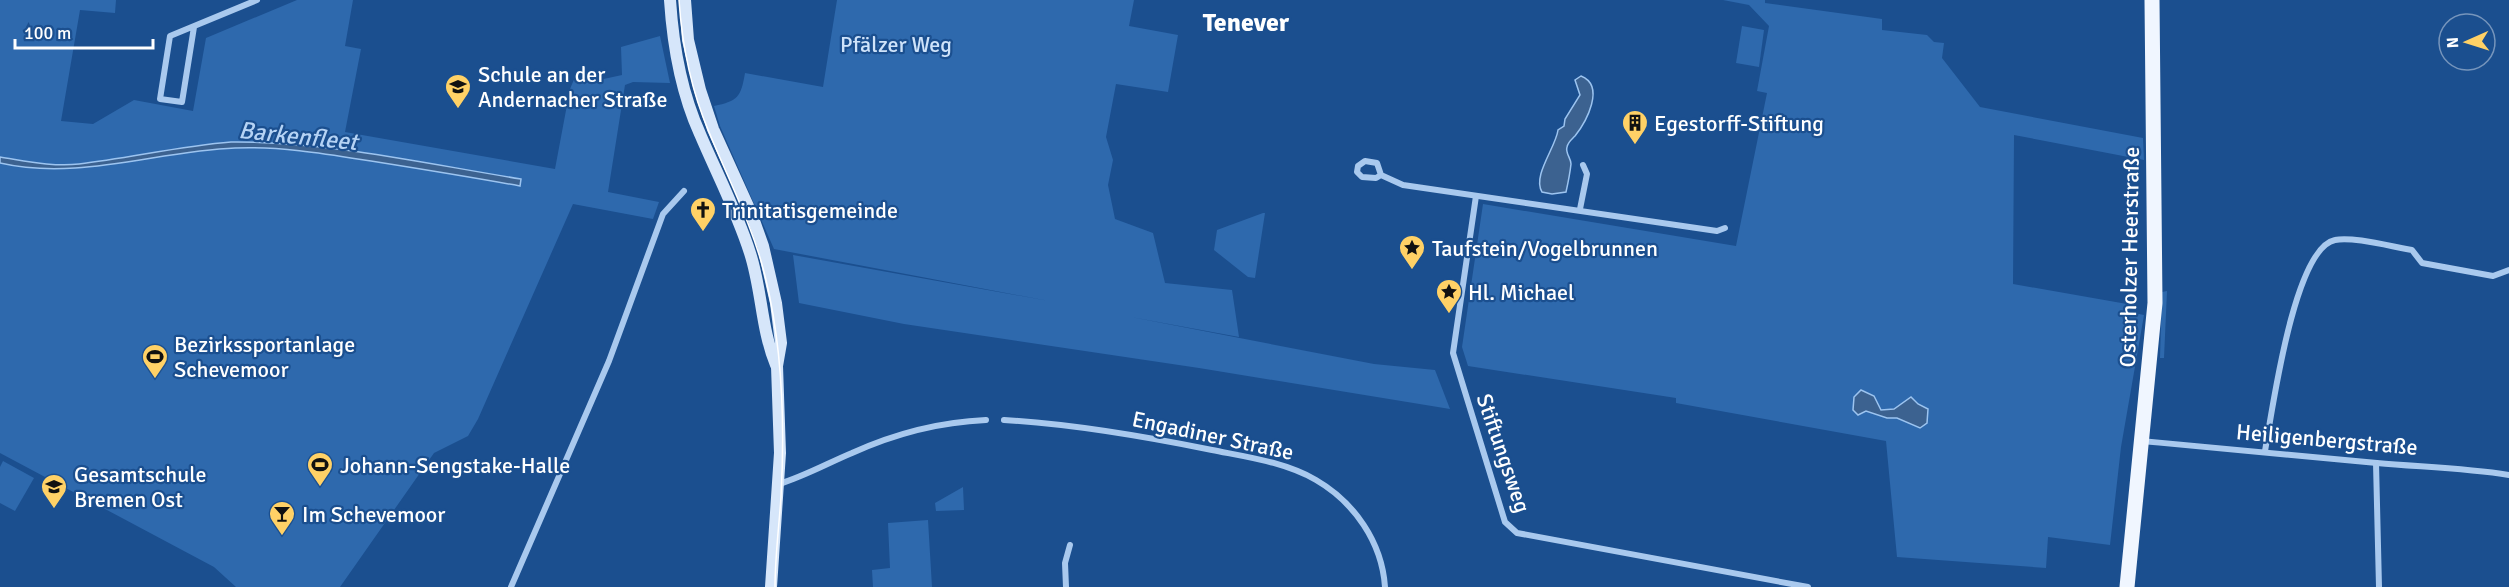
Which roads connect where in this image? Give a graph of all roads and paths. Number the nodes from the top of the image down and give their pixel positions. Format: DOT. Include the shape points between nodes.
graph roads {
  1 [pos="257,0"];
  2 [pos="670,0"];
  3 [pos="684,0"];
  4 [pos="2152,0"];
  5 [pos="194,27"];
  6 [pos="1583,165"];
  7 [pos="1381,175"];
  8 [pos="684,191"];
  9 [pos="1476,196"];
  10 [pos="1580,209"];
  11 [pos="1725,228"];
  12 [pos="2509,270"];
  13 [pos="777,366"];
  14 [pos="986,420"];
  15 [pos="1004,420"];
  16 [pos="2141,441"];
  17 [pos="2265,451"];
  18 [pos="2376,463"];
  19 [pos="2509,475"];
  20 [pos="779,484"];
  21 [pos="1070,545"];
  22 [pos="773,584"];
  23 [pos="511,587"];
  24 [pos="1066,587"];
  25 [pos="1385,587"];
  26 [pos="1808,587"];
  27 [pos="2127,587"];
  28 [pos="2379,587"];
  1 -- 5 [label="street"];
  2 -- 13 [label="street" via="681,79 699,133 751,254 768,345"];
  3 -- 13 [label="street" via="688,40 700,90 763,246 780,333"];
  4 -- 16 [label="main road, Osterholzer Heerstraße" via="2155,303"];
  5 -- 5 [label="street" via="182,102 160,99 170,36"];
  6 -- 10 [label="street" via="1587,174"];
  7 -- 9 [label="street" via="1403,185"];
  8 -- 23 [label="street" via="663,214 609,361"];
  9 -- 10 [label="street"];
  9 -- 26 [label="street, Stiftungsweg" via="1453,353 1505,522 1517,533"];
  10 -- 11 [label="street" via="1717,231"];
  12 -- 17 [label="street" via="2493,276 2457,270 2422,263 2412,250 2346,239 2323,245 2306,270 2297,298"];
  13 -- 20 [label="street"];
  14 -- 20 [label="street" via="959,421 897,436"];
  15 -- 25 [label="street, Engadiner Straße" via="1139,435 1293,469 1342,497 1358,516 1368,530"];
  16 -- 17 [label="street, Heiligenbergstraße"];
  16 -- 27 [label="main road, Osterholzer Heerstraße"];
  17 -- 18 [label="street, Heiligenbergstraße"];
  18 -- 19 [label="street, Heiligenbergstraße"];
  18 -- 28 [label="street"];
  20 -- 22 [label="street"];
  21 -- 24 [label="street" via="1065,563"];
}
